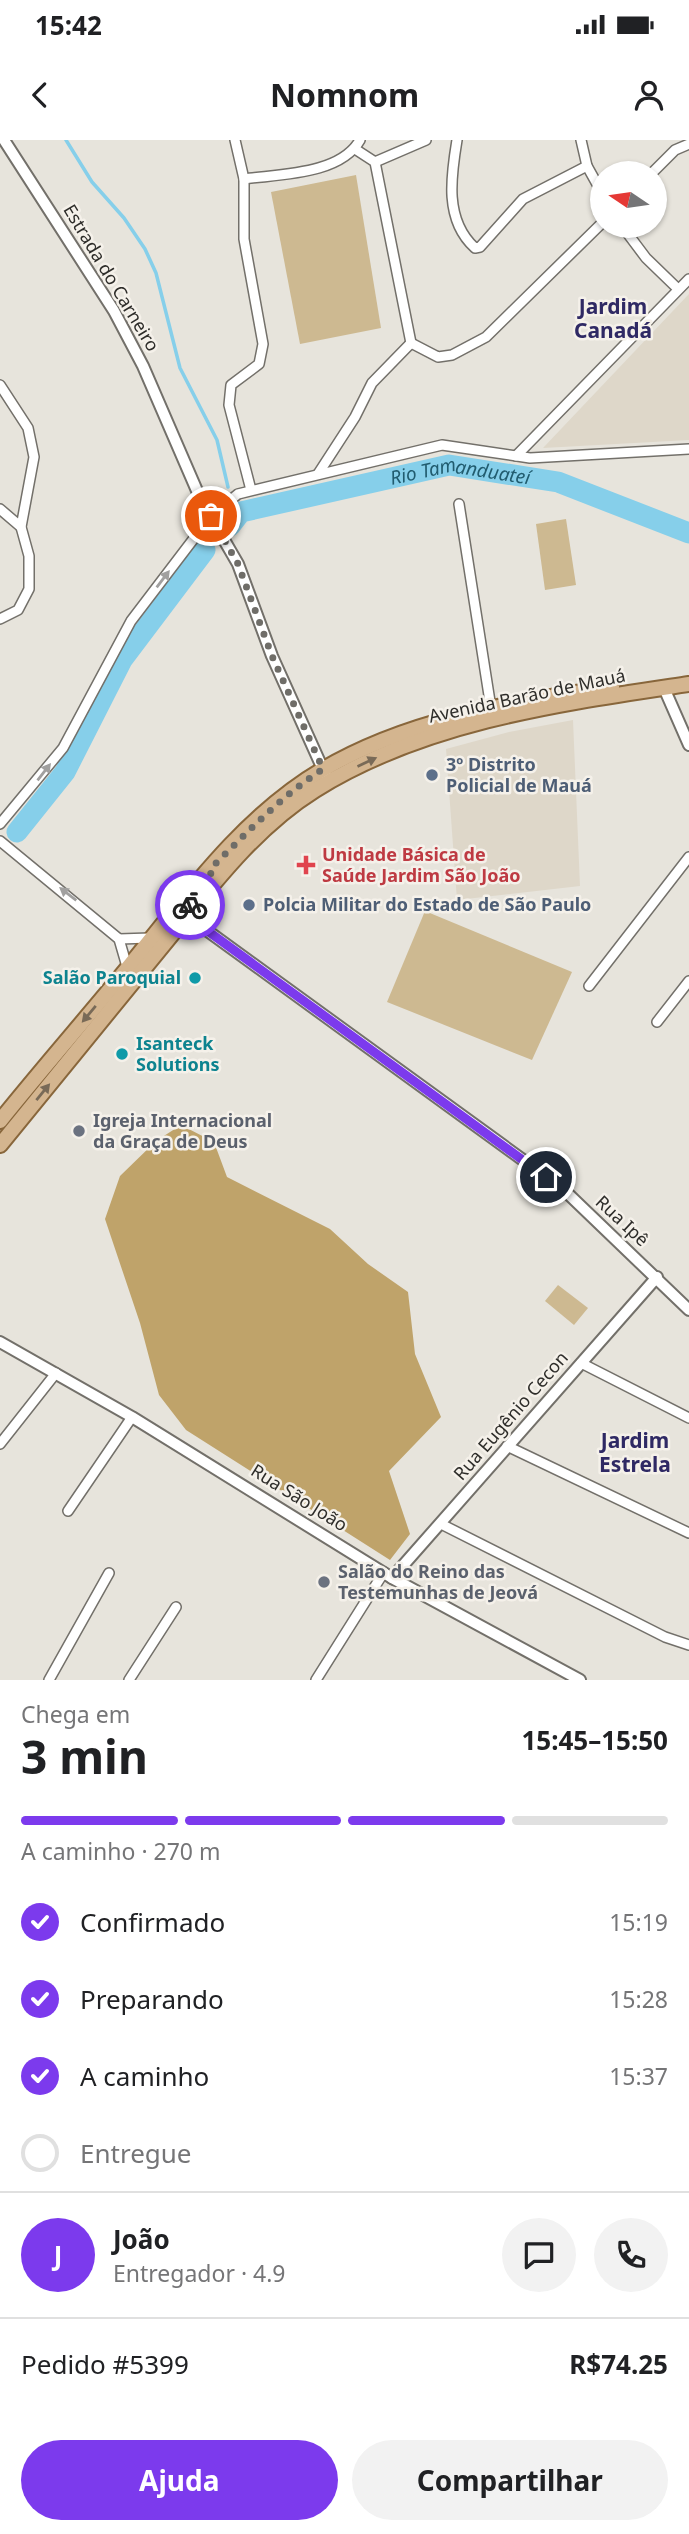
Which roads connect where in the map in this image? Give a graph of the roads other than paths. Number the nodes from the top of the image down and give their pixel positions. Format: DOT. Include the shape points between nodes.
graph roads {
  1 [pos="5,140"];
  2 [pos="235,140"];
  3 [pos="426,140"];
  4 [pos="457,140"];
  5 [pos="581,140"];
  6 [pos="357,144"];
  7 [pos="689,144"];
  8 [pos="664,161"];
  9 [pos="375,162"];
  10 [pos="587,166"];
  11 [pos="590,171"];
  12 [pos="244,179"];
  13 [pos="590,235"];
  14 [pos="631,238"];
  15 [pos="689,279"];
  16 [pos="678,289"];
  17 [pos="411,343"];
  18 [pos="0,385"];
  19 [pos="689,449"];
  20 [pos="516,456"];
  21 [pos="318,474"];
  22 [pos="251,490"];
  23 [pos="459,504"];
  24 [pos="0,509"];
  25 [pos="211,516"];
  26 [pos="21,527"];
  27 [pos="0,620"];
  28 [pos="689,674"];
  29 [pos="663,683"];
  30 [pos="689,684"];
  31 [pos="491,708"];
  32 [pos="689,745"];
  33 [pos="326,776"];
  34 [pos="0,824"];
  35 [pos="0,841"];
  36 [pos="689,857"];
  37 [pos="211,868"];
  38 [pos="187,916"];
  39 [pos="150,938"];
  40 [pos="119,939"];
  41 [pos="128,968"];
  42 [pos="689,981"];
  43 [pos="589,986"];
  44 [pos="124,992"];
  45 [pos="656,1022"];
  46 [pos="0,1121"];
  47 [pos="0,1145"];
  48 [pos="657,1277"];
  49 [pos="689,1310"];
  50 [pos="0,1342"];
  51 [pos="581,1363"];
  52 [pos="55,1373"];
  53 [pos="132,1417"];
  54 [pos="689,1418"];
  55 [pos="0,1444"];
  56 [pos="507,1446"];
  57 [pos="68,1511"];
  58 [pos="441,1524"];
  59 [pos="689,1533"];
  60 [pos="110,1573"];
  61 [pos="388,1575"];
  62 [pos="176,1607"];
  63 [pos="689,1646"];
  64 [pos="49,1680"];
  65 [pos="130,1680"];
  66 [pos="316,1680"];
  67 [pos="580,1680"];
  1 -- 25 [label="street, Estrada do Carneiro" via="114,311"];
  2 -- 12 [label="street"];
  3 -- 9 [label="street"];
  4 -- 10 [label="street" via="452,199 457,221 475,248 523,199"];
  5 -- 10 [label="street"];
  6 -- 9 [label="street"];
  6 -- 12 [label="street" via="343,158 308,169"];
  7 -- 8 [label="street"];
  9 -- 17 [label="street"];
  10 -- 11 [label="street"];
  12 -- 22 [label="street" via="244,239 263,357 231,385 229,405"];
  13 -- 17 [label="street" via="486,337 452,355 438,357"];
  14 -- 16 [label="street"];
  15 -- 16 [label="street"];
  16 -- 20 [label="street"];
  17 -- 21 [label="street" via="372,383"];
  18 -- 26 [label="street" via="19,410 33,441"];
  19 -- 20 [label="street" via="558,458"];
  20 -- 21 [label="street" via="442,444"];
  21 -- 22 [label="street"];
  22 -- 25 [label="street" via="238,494"];
  23 -- 31 [label="street"];
  24 -- 26 [label="street"];
  25 -- 33 [label="street, Estrada do Carneiro" via="238,564 272,656"];
  34 -- 25 [label="street, one-way" via="63,748 131,621"];
  26 -- 27 [label="street" via="29,556 29,589 18,610"];
  28 -- 29 [label="main road, Avenida Barão de Mauá"];
  29 -- 30 [label="main road, Avenida Barão de Mauá"];
  29 -- 31 [label="main road, Avenida Barão de Mauá"];
  29 -- 32 [label="street"];
  33 -- 29 [label="main road, Avenida Barão de Mauá, one-way" via="440,732"];
  31 -- 33 [label="main road, Avenida Barão de Mauá" via="408,730"];
  33 -- 37 [label="main road, Avenida Barão de Mauá" via="262,816"];
  33 -- 38 [label="main road, Avenida Barão de Mauá" via="245,848"];
  40 -- 35 [label="street, one-way"];
  36 -- 43 [label="street"];
  37 -- 38 [label="main road"];
  37 -- 39 [label="main road, Avenida Barão de Mauá"];
  38 -- 44 [label="main road, Avenida Barão de Mauá"];
  38 -- 48 [label="street, Rua Ipê" via="563,1189"];
  39 -- 40 [label="street"];
  39 -- 41 [label="main road, Avenida Barão de Mauá"];
  40 -- 41 [label="street"];
  41 -- 44 [label="street"];
  41 -- 46 [label="main road, Avenida Barão de Mauá, one-way"];
  42 -- 45 [label="street"];
  47 -- 44 [label="main road, Avenida Barão de Mauá, one-way"];
  48 -- 49 [label="street, Rua Ipê"];
  48 -- 51 [label="street, Rua Eugênio Cecon"];
  50 -- 52 [label="street, Rua São João"];
  51 -- 54 [label="street"];
  51 -- 56 [label="street, Rua Eugênio Cecon"];
  52 -- 53 [label="street, Rua São João"];
  52 -- 55 [label="street"];
  53 -- 57 [label="street"];
  53 -- 61 [label="street, Rua São João"];
  56 -- 58 [label="street, Rua Eugênio Cecon"];
  56 -- 59 [label="street"];
  58 -- 61 [label="street, Rua Eugênio Cecon"];
  58 -- 63 [label="street"];
  60 -- 64 [label="street"];
  61 -- 66 [label="street"];
  61 -- 67 [label="street, Rua São João"];
  62 -- 65 [label="street"];
}
